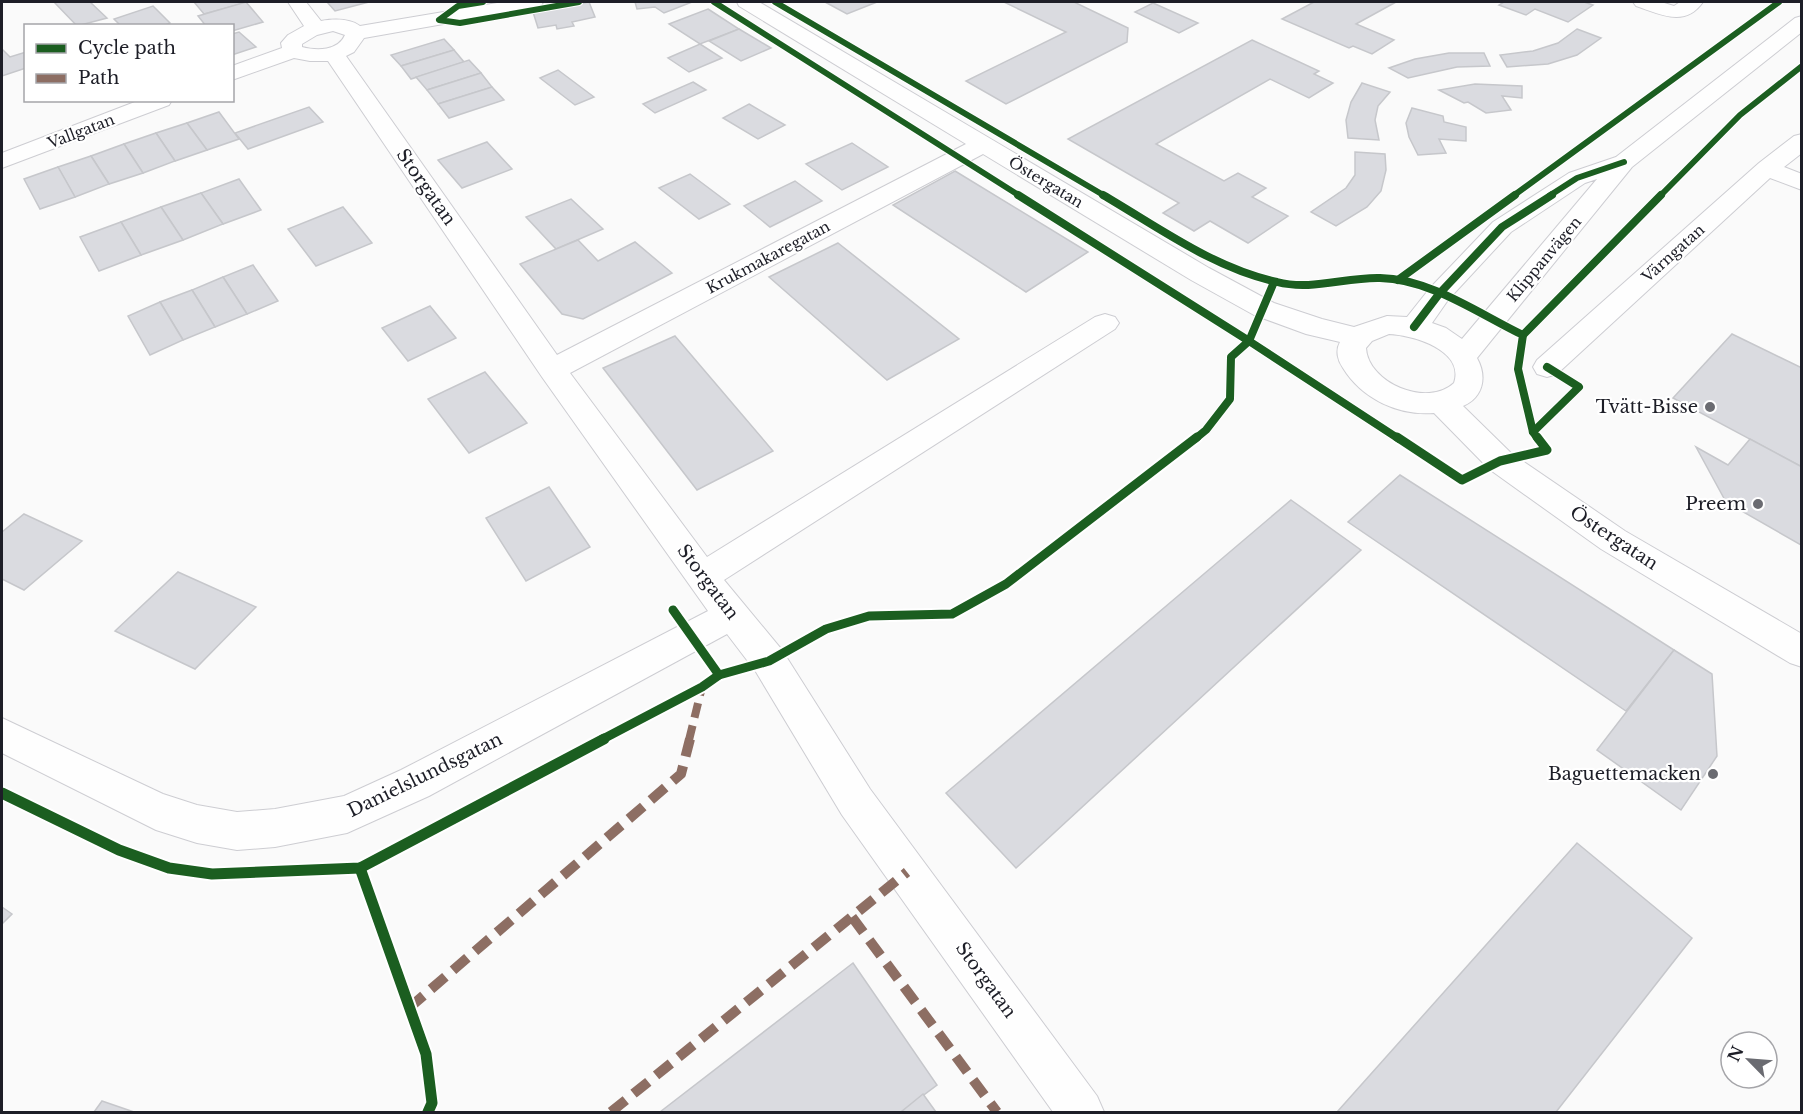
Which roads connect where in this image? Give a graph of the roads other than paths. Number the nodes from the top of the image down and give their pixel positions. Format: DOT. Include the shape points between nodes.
graph roads {
  1 [pos="297,2"];
  2 [pos="534,2"];
  3 [pos="746,2"];
  4 [pos="1643,2"];
  5 [pos="1693,2"];
  6 [pos="1802,22"];
  7 [pos="335,38"];
  8 [pos="293,51"];
  9 [pos="234,73"];
  10 [pos="156,102"];
  11 [pos="1802,141"];
  12 [pos="984,144"];
  13 [pos="2,160"];
  14 [pos="1624,162"];
  15 [pos="1767,168"];
  16 [pos="1802,183"];
  17 [pos="1105,322"];
  18 [pos="1414,327"];
  19 [pos="1358,337"];
  20 [pos="1463,356"];
  21 [pos="1547,367"];
  22 [pos="552,370"];
  23 [pos="1442,403"];
  24 [pos="703,576"];
  25 [pos="732,615"];
  26 [pos="1802,652"];
  27 [pos="2,735"];
  28 [pos="1081,1113"];
  1 -- 7 [label="street, Storgatan"];
  2 -- 7 [label="street"];
  3 -- 12 [label="street, Östergatan"];
  4 -- 5 [label="street" via="1676,13"];
  6 -- 14 [label="street, Klippanvägen"];
  7 -- 8 [label="street" via="303,56"];
  7 -- 8 [label="street" via="300,34 291,43"];
  7 -- 22 [label="street, Storgatan"];
  8 -- 9 [label="street"];
  10 -- 13 [label="street, Vallgatan"];
  11 -- 15 [label="street, Värngatan"];
  12 -- 19 [label="street, Östergatan" via="1264,309"];
  12 -- 22 [label="street, Krukmakaregatan"];
  14 -- 18 [label="street, Klippanvägen" via="1577,178 1502,227 1439,294"];
  14 -- 20 [label="street, Klippanvägen"];
  15 -- 16 [label="street"];
  15 -- 21 [label="street, Värngatan"];
  17 -- 24 [label="street"];
  18 -- 19 [label="street" via="1387,325"];
  18 -- 20 [label="street" via="1436,335"];
  19 -- 23 [label="street" via="1351,350 1354,365 1374,387 1407,402"];
  20 -- 23 [label="street" via="1470,370 1468,384 1459,396"];
  22 -- 24 [label="street, Storgatan"];
  23 -- 26 [label="street, Östergatan" via="1500,461 1612,540"];
  24 -- 25 [label="street, Storgatan"];
  25 -- 27 [label="street, Danielslundsgatan" via="415,783 347,814 275,828 237,831 156,811"];
  25 -- 28 [label="street, Storgatan" via="769,661 856,801"];
}
